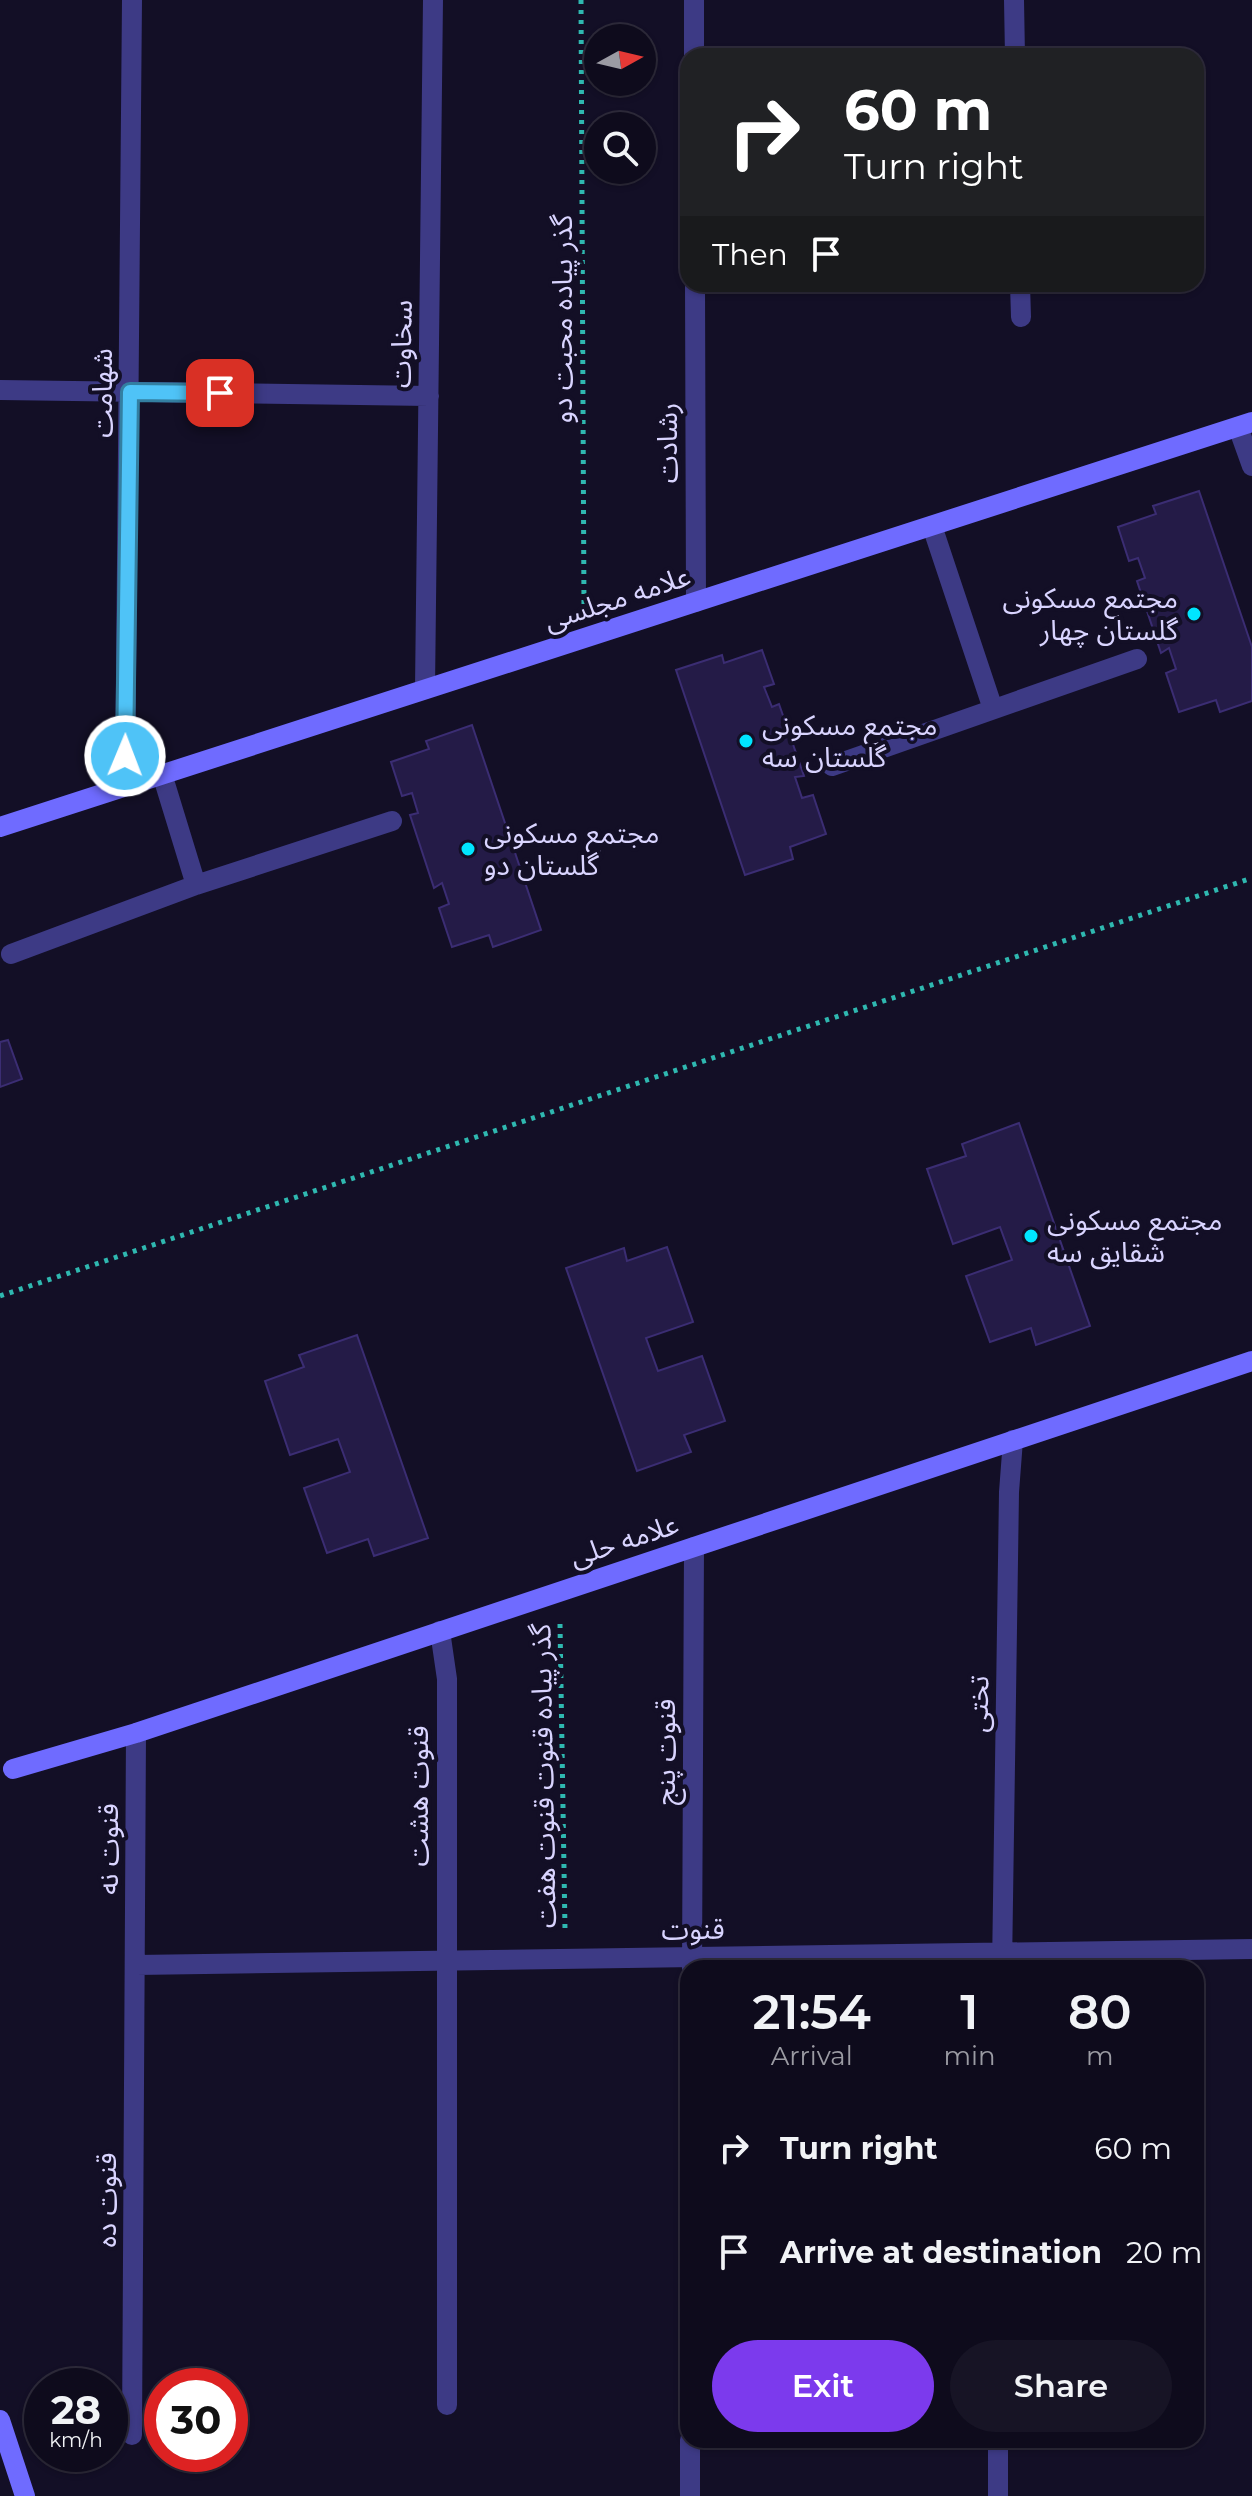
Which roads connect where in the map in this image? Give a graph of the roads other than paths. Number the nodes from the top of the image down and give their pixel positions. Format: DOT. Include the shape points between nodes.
graph roads {
  1 [pos="132,0"];
  2 [pos="433,0"];
  3 [pos="694,0"];
  4 [pos="1014,0"];
  5 [pos="694,48"];
  6 [pos="1015,48"];
  7 [pos="695,292"];
  8 [pos="1020,292"];
  9 [pos="1021,317"];
  10 [pos="0,390"];
  11 [pos="130,392"];
  12 [pos="429,396"];
  13 [pos="1245,425"];
  14 [pos="1252,466"];
  15 [pos="932,526"];
  16 [pos="696,602"];
  17 [pos="1137,659"];
  18 [pos="425,689"];
  19 [pos="993,709"];
  20 [pos="832,766"];
  21 [pos="162,774"];
  22 [pos="125,786"];
  23 [pos="392,821"];
  24 [pos="0,827"];
  25 [pos="196,885"];
  26 [pos="11,954"];
  27 [pos="1252,1361"];
  28 [pos="1013,1440"];
  29 [pos="694,1547"];
  30 [pos="440,1631"];
  31 [pos="136,1733"];
  32 [pos="13,1769"];
  33 [pos="1252,1949"];
  34 [pos="692,1960"];
  35 [pos="1002,1960"];
  36 [pos="1023,1960"];
  37 [pos="445,1961"];
  38 [pos="680,1962"];
  39 [pos="136,1965"];
  40 [pos="447,2405"];
  41 [pos="0,2420"];
  42 [pos="132,2435"];
  43 [pos="690,2448"];
  44 [pos="998,2448"];
  45 [pos="25,2496"];
  46 [pos="690,2496"];
  47 [pos="998,2496"];
  1 -- 11 [label="street, شهامت"];
  2 -- 12 [label="street, سخاوت"];
  3 -- 5 [label="street"];
  4 -- 6 [label="street"];
  7 -- 16 [label="street, رشادت"];
  8 -- 9 [label="street"];
  10 -- 11 [label="street"];
  11 -- 12 [label="street"];
  11 -- 22 [label="street, شهامت"];
  12 -- 18 [label="street, سخاوت"];
  13 -- 14 [label="street"];
  13 -- 15 [label="street, علامه مجلسی"];
  15 -- 16 [label="street, علامه مجلسی"];
  15 -- 19 [label="street"];
  16 -- 18 [label="street, علامه مجلسی"];
  17 -- 19 [label="street"];
  18 -- 21 [label="street, علامه مجلسی"];
  19 -- 20 [label="street"];
  21 -- 22 [label="street, علامه مجلسی"];
  21 -- 25 [label="street"];
  22 -- 24 [label="street, علامه مجلسی"];
  23 -- 25 [label="street"];
  25 -- 26 [label="street"];
  27 -- 28 [label="street, علامه حلی"];
  28 -- 29 [label="street, علامه حلی"];
  28 -- 35 [label="street, تختی"];
  29 -- 30 [label="street, علامه حلی"];
  29 -- 34 [label="street, قنوت پنج"];
  30 -- 31 [label="street, علامه حلی"];
  30 -- 37 [label="street, قنوت هشت" via="447,1679"];
  31 -- 32 [label="street, علامه حلی"];
  31 -- 39 [label="street, قنوت نه"];
  33 -- 36 [label="street, قنوت"];
  37 -- 38 [label="street, قنوت"];
  37 -- 39 [label="street, قنوت"];
  37 -- 40 [label="street, قنوت هشت"];
  39 -- 42 [label="street, قنوت ده"];
  41 -- 45 [label="street"];
  43 -- 46 [label="street"];
  44 -- 47 [label="street"];
}
